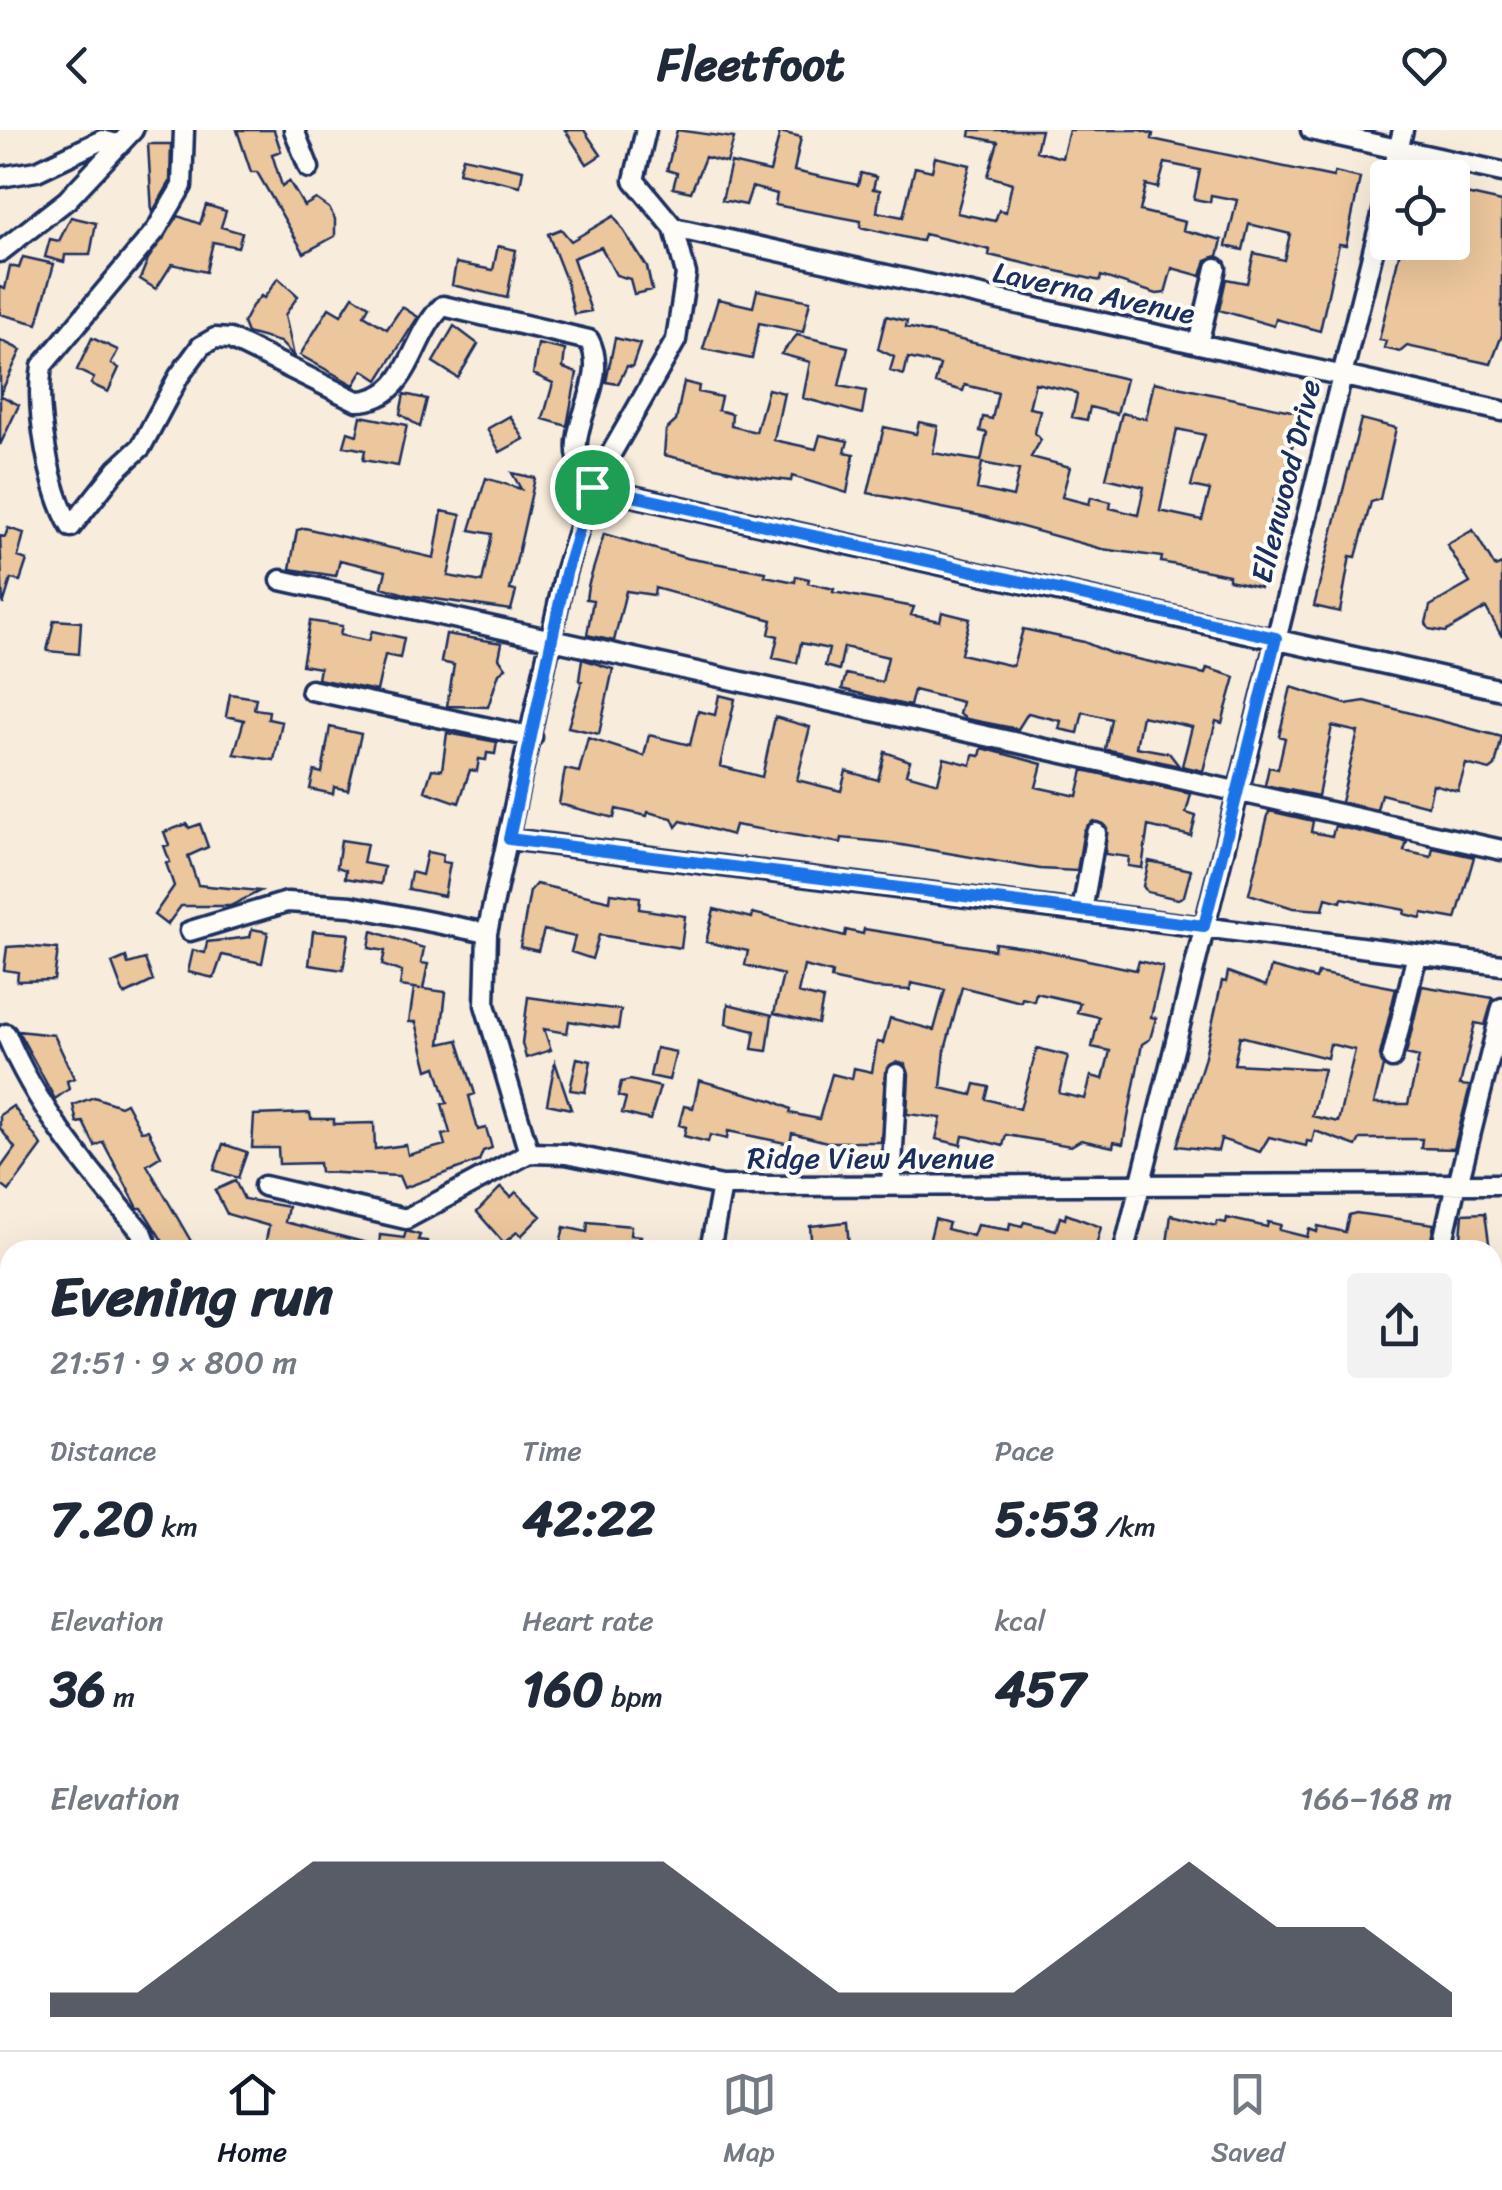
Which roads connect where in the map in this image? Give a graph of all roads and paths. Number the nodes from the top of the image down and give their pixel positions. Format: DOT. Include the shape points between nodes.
graph roads {
  1 [pos="133,130"];
  2 [pos="184,130"];
  3 [pos="294,130"];
  4 [pos="646,130"];
  5 [pos="1310,130"];
  6 [pos="1403,130"];
  7 [pos="120,145"];
  8 [pos="1398,150"];
  9 [pos="1396,160"];
  10 [pos="309,168"];
  11 [pos="1502,172"];
  12 [pos="0,177"];
  13 [pos="674,228"];
  14 [pos="0,252"];
  15 [pos="1370,260"];
  16 [pos="1216,268"];
  17 [pos="1198,344"];
  18 [pos="1340,377"];
  19 [pos="1502,411"];
  20 [pos="592,487"];
  21 [pos="281,580"];
  22 [pos="1276,638"];
  23 [pos="552,642"];
  24 [pos="312,690"];
  25 [pos="1502,690"];
  26 [pos="532,737"];
  27 [pos="1238,791"];
  28 [pos="1096,833"];
  29 [pos="509,839"];
  30 [pos="1502,850"];
  31 [pos="1082,911"];
  32 [pos="1204,926"];
  33 [pos="190,931"];
  34 [pos="487,933"];
  35 [pos="1417,954"];
  36 [pos="1502,964"];
  37 [pos="1502,1008"];
  38 [pos="6,1034"];
  39 [pos="1392,1058"];
  40 [pos="897,1074"];
  41 [pos="528,1153"];
  42 [pos="1140,1184"];
  43 [pos="1457,1184"];
  44 [pos="1502,1184"];
  45 [pos="891,1185"];
  46 [pos="264,1186"];
  47 [pos="722,1186"];
  48 [pos="145,1240"];
  49 [pos="712,1240"];
  50 [pos="1126,1240"];
  51 [pos="1443,1240"];
  1 -- 7 [label="street"];
  2 -- 20 [label="street" via="182,186 128,268 42,366 47,449 59,507 71,527 141,447 201,346 230,339 368,401 383,397 403,374 442,306 589,340 595,368 576,456"];
  3 -- 10 [label="street"];
  4 -- 13 [label="street" via="634,180"];
  5 -- 8 [label="street"];
  6 -- 8 [label="street"];
  7 -- 12 [label="street" via="102,140 37,171"];
  7 -- 14 [label="street" via="46,220"];
  8 -- 9 [label="street"];
  8 -- 11 [label="street"];
  13 -- 17 [label="street, Laverna Avenue"];
  13 -- 20 [label="street" via="686,274 676,340"];
  15 -- 18 [label="street, Ellenwood Drive"];
  16 -- 17 [label="street"];
  17 -- 18 [label="street, Laverna Avenue"];
  18 -- 19 [label="street, Laverna Avenue"];
  18 -- 22 [label="street, Ellenwood Drive"];
  20 -- 22 [label="street"];
  20 -- 23 [label="street"];
  21 -- 23 [label="street"];
  22 -- 25 [label="street"];
  22 -- 27 [label="street, Ellenwood Drive"];
  23 -- 26 [label="street"];
  23 -- 27 [label="street"];
  24 -- 26 [label="street"];
  26 -- 29 [label="street"];
  27 -- 30 [label="street"];
  27 -- 32 [label="street, Ellenwood Drive"];
  28 -- 31 [label="street"];
  29 -- 31 [label="street"];
  29 -- 34 [label="street"];
  31 -- 32 [label="street"];
  32 -- 35 [label="street"];
  32 -- 42 [label="street, Ellenwood Drive"];
  33 -- 34 [label="street" via="287,902 351,906"];
  34 -- 41 [label="street" via="485,1005"];
  35 -- 36 [label="street"];
  35 -- 39 [label="street"];
  37 -- 43 [label="street"];
  38 -- 48 [label="street" via="27,1085"];
  40 -- 45 [label="street"];
  41 -- 46 [label="street" via="406,1219"];
  41 -- 47 [label="street, Ridge View Avenue" via="566,1154"];
  42 -- 43 [label="street, Ridge View Avenue"];
  42 -- 45 [label="street, Ridge View Avenue"];
  42 -- 50 [label="street, Ellenwood Drive"];
  43 -- 44 [label="street, Ridge View Avenue"];
  43 -- 51 [label="street"];
  45 -- 47 [label="street, Ridge View Avenue"];
  47 -- 49 [label="street"];
}
